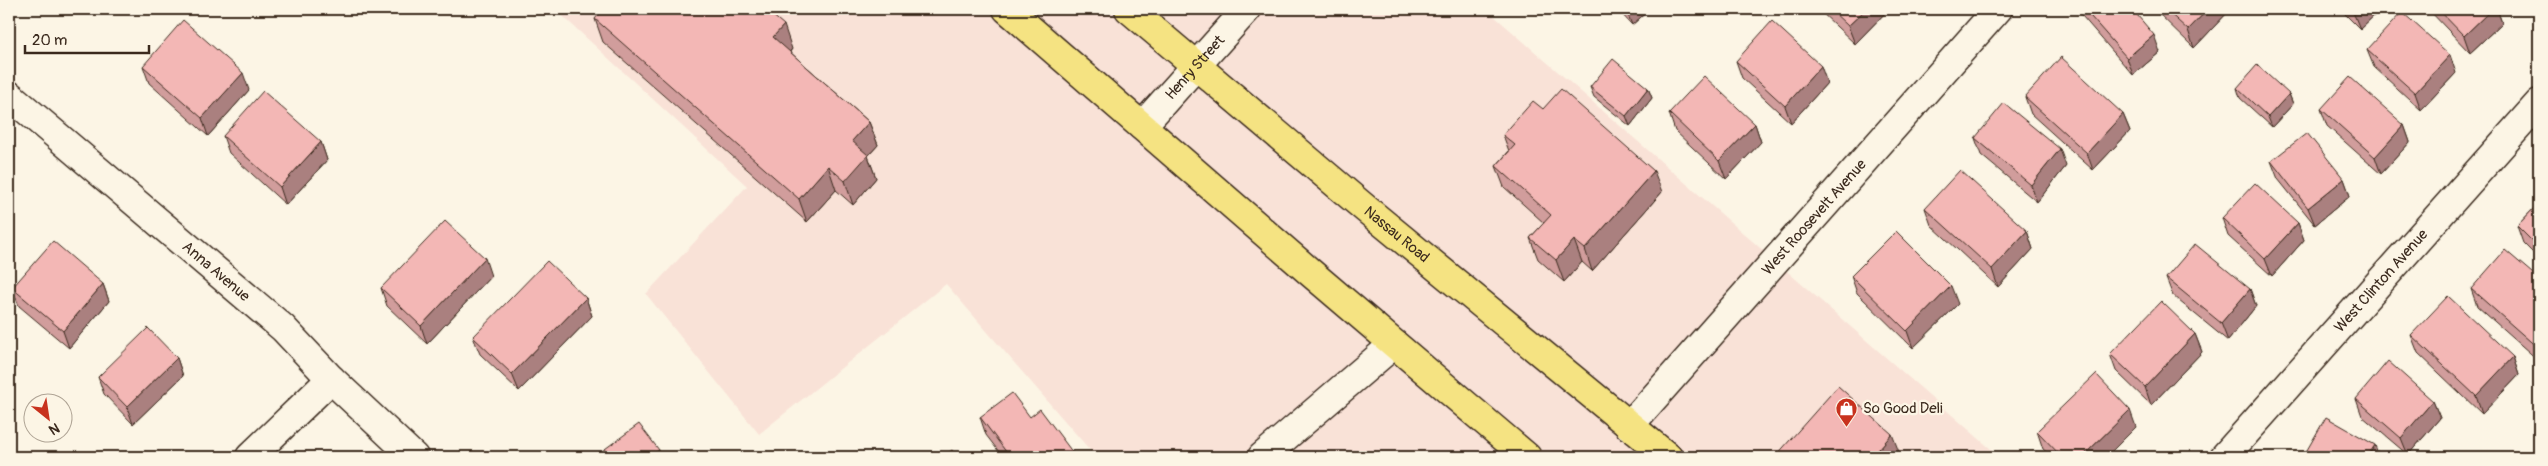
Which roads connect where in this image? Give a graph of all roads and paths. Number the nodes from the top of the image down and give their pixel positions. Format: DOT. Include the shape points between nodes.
graph roads {
  1 [pos="1007,9"];
  2 [pos="1129,9"];
  3 [pos="1247,9"];
  4 [pos="1998,9"];
  5 [pos="1196,66"];
  6 [pos="9,95"];
  7 [pos="2539,103"];
  8 [pos="1142,126"];
  9 [pos="1394,344"];
  10 [pos="331,379"];
  11 [pos="1629,426"];
  12 [pos="250,457"];
  13 [pos="414,457"];
  14 [pos="1262,457"];
  15 [pos="1527,457"];
  16 [pos="1668,457"];
  17 [pos="2224,457"];
  1 -- 8 [label="main road"];
  2 -- 5 [label="main road, Nassau Road"];
  3 -- 5 [label="street, Henry Street"];
  4 -- 11 [label="street, West Roosevelt Avenue"];
  5 -- 8 [label="street, Henry Street"];
  5 -- 11 [label="main road, Nassau Road"];
  6 -- 10 [label="street, Anna Avenue" via="283,328"];
  7 -- 17 [label="street, West Clinton Avenue"];
  8 -- 9 [label="main road"];
  9 -- 14 [label="street"];
  9 -- 15 [label="main road"];
  10 -- 12 [label="street"];
  10 -- 13 [label="street, Anna Avenue"];
  11 -- 16 [label="main road, Nassau Road"];
}
